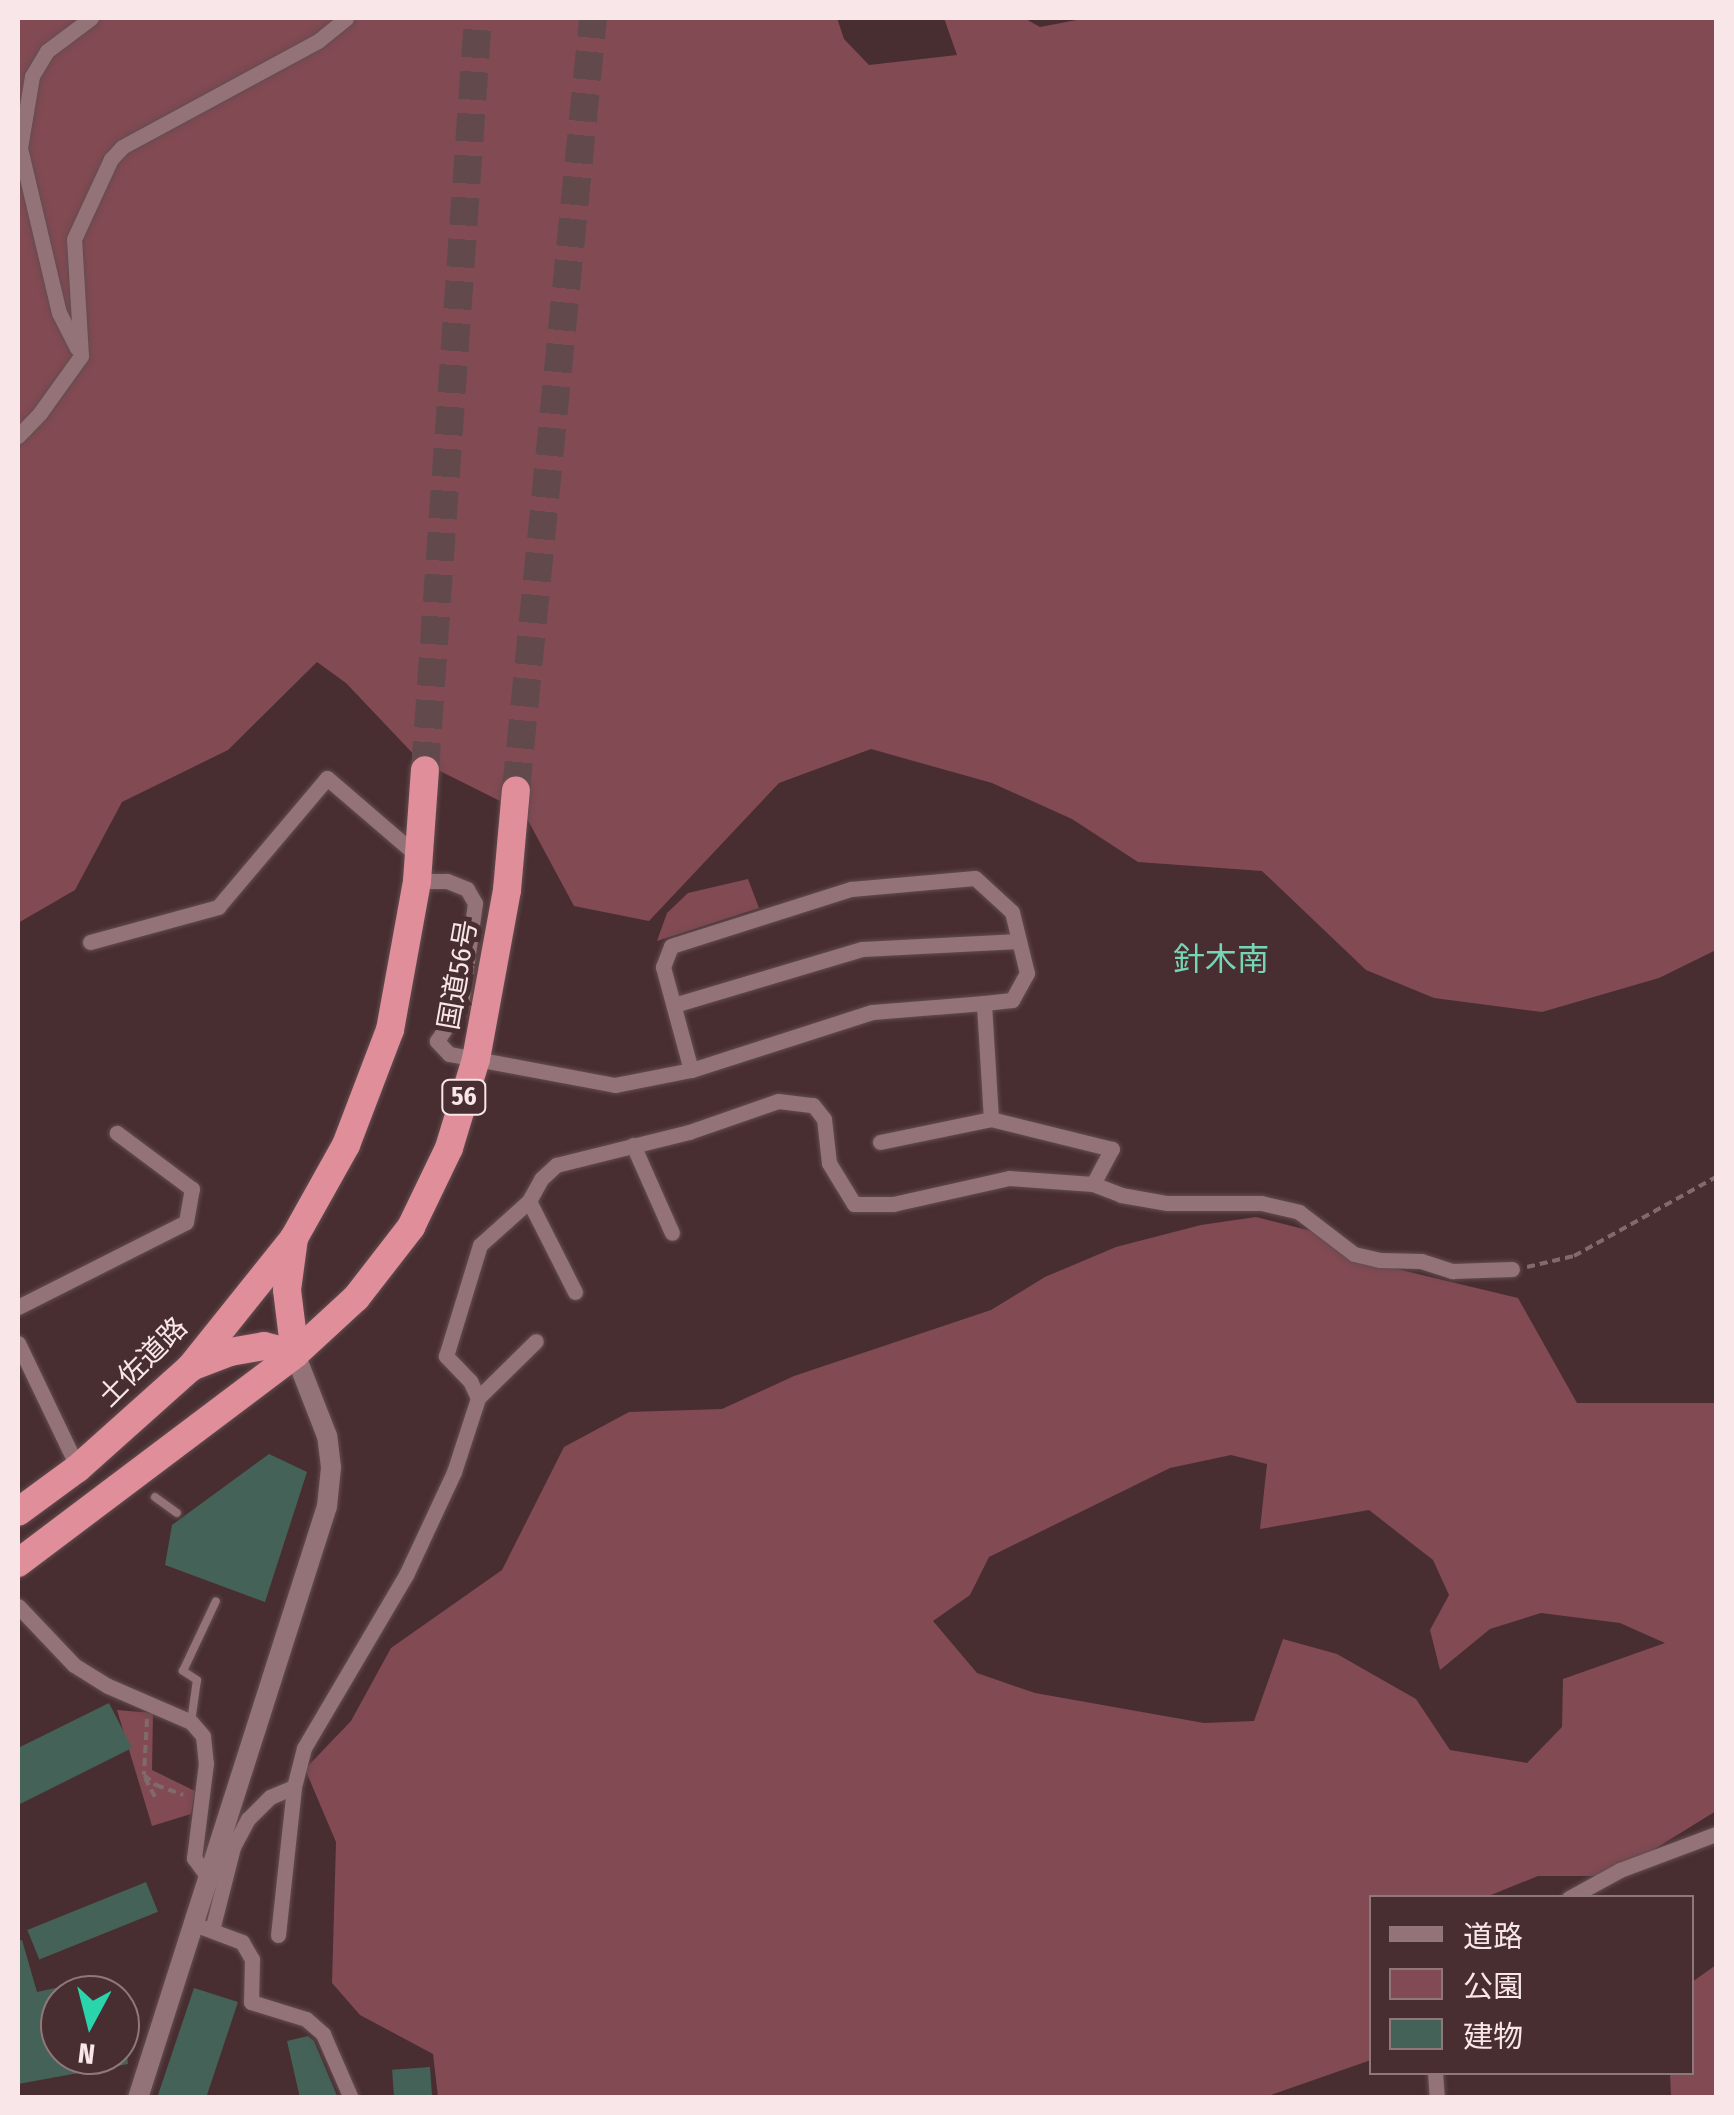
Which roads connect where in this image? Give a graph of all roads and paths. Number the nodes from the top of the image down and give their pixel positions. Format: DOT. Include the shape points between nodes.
graph roads {
  1 [pos="91,18"];
  2 [pos="346,18"];
  3 [pos="81,356"];
  4 [pos="18,436"];
  5 [pos="425,770"];
  6 [pos="516,790"];
  7 [pos="418,869"];
  8 [pos="1019,941"];
  9 [pos="90,942"];
  10 [pos="984,1003"];
  11 [pos="674,1005"];
  12 [pos="476,1059"];
  13 [pos="692,1070"];
  14 [pos="991,1120"];
  15 [pos="117,1133"];
  16 [pos="880,1142"];
  17 [pos="633,1145"];
  18 [pos="1716,1177"];
  19 [pos="1093,1184"];
  20 [pos="530,1202"];
  21 [pos="672,1233"];
  22 [pos="294,1238"];
  23 [pos="1512,1270"];
  24 [pos="576,1292"];
  25 [pos="18,1306"];
  26 [pos="536,1341"];
  27 [pos="18,1343"];
  28 [pos="296,1354"];
  29 [pos="190,1368"];
  30 [pos="478,1398"];
  31 [pos="78,1468"];
  32 [pos="155,1497"];
  33 [pos="18,1512"];
  34 [pos="177,1513"];
  35 [pos="18,1562"];
  36 [pos="216,1601"];
  37 [pos="18,1606"];
  38 [pos="148,1703"];
  39 [pos="191,1722"];
  40 [pos="144,1775"];
  41 [pos="294,1787"];
  42 [pos="157,1801"];
  43 [pos="202,1802"];
  44 [pos="1716,1834"];
  45 [pos="208,1877"];
  46 [pos="1574,1895"];
  47 [pos="202,1927"];
  48 [pos="278,1936"];
  49 [pos="138,2098"];
  50 [pos="351,2098"];
  1 -- 3 [label="street" via="56,42 32,76 20,148 59,312"];
  2 -- 3 [label="street" via="318,41 111,159 74,239"];
  3 -- 4 [label="street"];
  5 -- 7 [label="highway, 国道56号"];
  6 -- 12 [label="highway, 国道56号 / 56" via="507,890"];
  7 -- 9 [label="street" via="327,778 218,907"];
  7 -- 12 [label="street" via="467,889 475,903 460,1004 437,1041 449,1054"];
  7 -- 22 [label="highway, 国道56号" via="390,1030 346,1145"];
  8 -- 10 [label="street" via="1026,973 1012,1000"];
  8 -- 11 [label="street" via="862,949"];
  8 -- 11 [label="street" via="1012,912 976,878 851,889 671,946 663,966"];
  10 -- 13 [label="street" via="872,1012"];
  10 -- 14 [label="street"];
  11 -- 13 [label="street"];
  12 -- 13 [label="street" via="615,1086"];
  12 -- 28 [label="highway, 国道56号 / 56" via="449,1148 411,1227 356,1298"];
  14 -- 16 [label="street"];
  14 -- 19 [label="street" via="1112,1148"];
  15 -- 25 [label="street" via="192,1189 186,1222"];
  17 -- 19 [label="street" via="778,1100 813,1104 824,1120 829,1163 854,1204 893,1204 1009,1178"];
  17 -- 20 [label="street" via="556,1164"];
  17 -- 21 [label="street"];
  18 -- 23 [label="path" via="1574,1256"];
  19 -- 23 [label="street" via="1166,1203 1261,1203 1299,1212 1354,1254 1380,1260 1421,1261 1452,1271"];
  20 -- 24 [label="street"];
  20 -- 30 [label="street" via="480,1246 446,1356"];
  22 -- 28 [label="highway" via="287,1290"];
  22 -- 29 [label="highway, 土佐道路"];
  26 -- 30 [label="street"];
  27 -- 31 [label="street"];
  28 -- 29 [label="highway" via="264,1346"];
  28 -- 35 [label="highway, 56"];
  28 -- 45 [label="street" via="327,1436 327,1506"];
  29 -- 31 [label="highway, 土佐道路"];
  30 -- 41 [label="street" via="438,1513 304,1748"];
  31 -- 33 [label="highway, 土佐道路"];
  32 -- 34 [label="lane"];
  36 -- 39 [label="lane" via="182,1671 197,1680"];
  37 -- 38 [label="street" via="74,1665"];
  38 -- 39 [label="street"];
  38 -- 40 [label="path"];
  39 -- 43 [label="street" via="204,1750"];
  40 -- 42 [label="path"];
  40 -- 43 [label="path"];
  41 -- 47 [label="street" via="270,1797 248,1818"];
  41 -- 48 [label="street"];
  43 -- 45 [label="street" via="194,1858"];
  44 -- 46 [label="street"];
  45 -- 47 [label="street"];
  47 -- 49 [label="street"];
  47 -- 50 [label="street" via="242,1942 252,1959 252,2002 306,2019 323,2034"];
}
